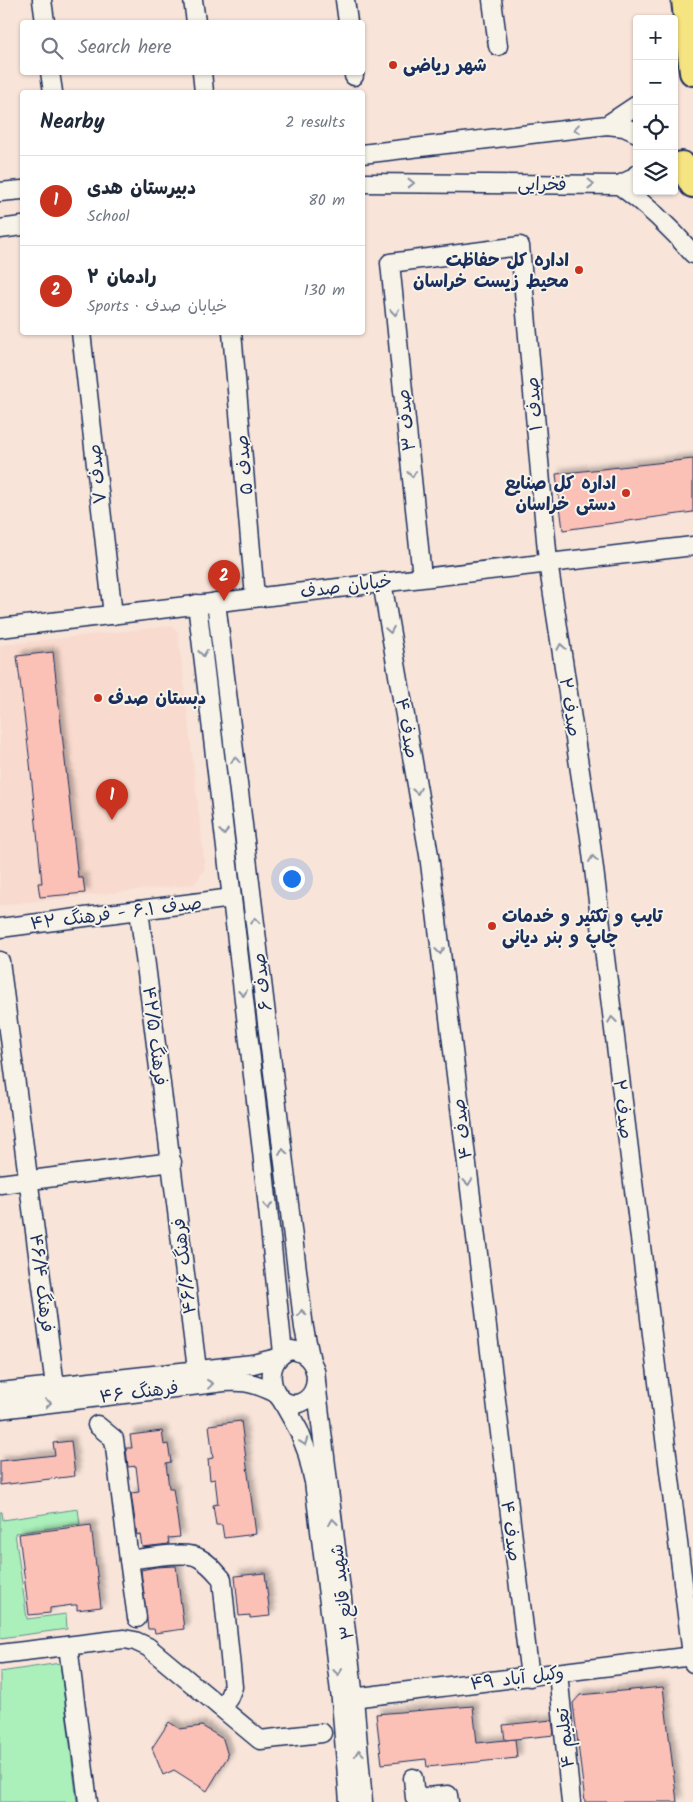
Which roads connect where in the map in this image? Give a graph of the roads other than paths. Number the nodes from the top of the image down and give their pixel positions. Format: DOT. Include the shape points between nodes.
graph roads {
  1 [pos="42,0"];
  2 [pos="193,0"];
  3 [pos="345,0"];
  4 [pos="492,0"];
  5 [pos="684,0"];
  6 [pos="45,20"];
  7 [pos="196,20"];
  8 [pos="348,20"];
  9 [pos="498,46"];
  10 [pos="693,72"];
  11 [pos="50,75"];
  12 [pos="202,75"];
  13 [pos="52,90"];
  14 [pos="204,90"];
  15 [pos="633,108"];
  16 [pos="607,125"];
  17 [pos="633,131"];
  18 [pos="365,154"];
  19 [pos="633,178"];
  20 [pos="365,183"];
  21 [pos="619,185"];
  22 [pos="20,190"];
  23 [pos="0,192"];
  24 [pos="20,217"];
  25 [pos="0,220"];
  26 [pos="20,226"];
  27 [pos="0,229"];
  28 [pos="520,246"];
  29 [pos="693,254"];
  30 [pos="81,335"];
  31 [pos="232,335"];
  32 [pos="693,546"];
  33 [pos="548,562"];
  34 [pos="422,577"];
  35 [pos="382,582"];
  36 [pos="255,598"];
  37 [pos="216,602"];
  38 [pos="197,604"];
  39 [pos="113,614"];
  40 [pos="0,628"];
  41 [pos="232,898"];
  42 [pos="139,910"];
  43 [pos="0,928"];
  44 [pos="0,961"];
  45 [pos="273,1073"];
  46 [pos="253,1075"];
  47 [pos="172,1162"];
  48 [pos="28,1180"];
  49 [pos="0,1184"];
  50 [pos="280,1355"];
  51 [pos="311,1361"];
  52 [pos="197,1369"];
  53 [pos="316,1382"];
  54 [pos="55,1386"];
  55 [pos="0,1392"];
  56 [pos="279,1396"];
  57 [pos="0,1409"];
  58 [pos="97,1425"];
  59 [pos="129,1560"];
  60 [pos="137,1618"];
  61 [pos="68,1646"];
  62 [pos="0,1654"];
  63 [pos="693,1658"];
  64 [pos="558,1673"];
  65 [pos="530,1677"];
  66 [pos="348,1699"];
  67 [pos="219,1706"];
  68 [pos="322,1733"];
  69 [pos="414,1778"];
  70 [pos="88,1802"];
  71 [pos="349,1802"];
  72 [pos="363,1802"];
  73 [pos="449,1802"];
  74 [pos="571,1802"];
  1 -- 6 [label="street"];
  2 -- 7 [label="street"];
  3 -- 8 [label="street"];
  4 -- 9 [label="street"];
  5 -- 10 [label="highway"];
  11 -- 13 [label="street"];
  12 -- 14 [label="street"];
  15 -- 16 [label="street"];
  16 -- 17 [label="street"];
  16 -- 18 [label="street, one-way"];
  19 -- 21 [label="street"];
  20 -- 21 [label="street, فخرایی, one-way"];
  21 -- 29 [label="street" via="671,229"];
  22 -- 23 [label="street"];
  24 -- 25 [label="street"];
  26 -- 27 [label="street"];
  28 -- 33 [label="street, صدف ۱"];
  28 -- 34 [label="street, صدف ۳, one-way" via="390,263"];
  30 -- 39 [label="street, صدف ۷"];
  31 -- 36 [label="street, صدف ۵"];
  32 -- 33 [label="street, خیابان صدف"];
  33 -- 34 [label="street, خیابان صدف"];
  63 -- 33 [label="street, صدف ۲, one-way" via="590,837"];
  34 -- 35 [label="street, خیابان صدف"];
  35 -- 36 [label="street, خیابان صدف"];
  35 -- 65 [label="street, صدف ۴, one-way" via="428,855"];
  36 -- 37 [label="street, خیابان صدف"];
  37 -- 38 [label="street, خیابان صدف"];
  45 -- 37 [label="street, صدف ۶, one-way"];
  38 -- 39 [label="street, خیابان صدف"];
  38 -- 41 [label="street, صدف ۶, one-way"];
  39 -- 40 [label="street, خیابان صدف"];
  41 -- 42 [label="street, صدف ۶.۱ - فرهنگ ۴۲"];
  41 -- 46 [label="street, صدف ۶, one-way"];
  42 -- 43 [label="street, صدف ۶.۱ - فرهنگ ۴۲"];
  42 -- 47 [label="street, فرهنگ ۴۲/۵"];
  44 -- 48 [label="street, فرهنگ ۴۶/۴"];
  45 -- 46 [label="street"];
  51 -- 45 [label="street, صدف ۶, one-way" via="304,1328"];
  46 -- 50 [label="street, صدف ۶, one-way"];
  47 -- 48 [label="street"];
  47 -- 52 [label="street, فرهنگ ۴۶/۶"];
  48 -- 49 [label="street"];
  48 -- 54 [label="street, فرهنگ ۴۶/۴"];
  50 -- 51 [label="street" via="291,1350 300,1351"];
  50 -- 52 [label="street, فرهنگ ۴۶" via="253,1364"];
  50 -- 56 [label="street" via="272,1372 273,1386"];
  51 -- 53 [label="street"];
  52 -- 54 [label="street, فرهنگ ۴۶"];
  53 -- 56 [label="street" via="305,1402 288,1403"];
  66 -- 53 [label="street, شهید قانع ۳, one-way"];
  54 -- 55 [label="street, فرهنگ ۴۶"];
  57 -- 56 [label="street, فرهنگ ۴۶, one-way" via="224,1382 246,1381"];
  56 -- 66 [label="street, شهید قانع ۳, one-way" via="299,1431 314,1482"];
  58 -- 59 [label="street" via="114,1439"];
  59 -- 60 [label="street"];
  59 -- 67 [label="street" via="181,1554 198,1556 222,1580 233,1686 228,1699"];
  61 -- 62 [label="street"];
  61 -- 67 [label="street" via="124,1639 135,1641 148,1647"];
  61 -- 70 [label="street"];
  63 -- 64 [label="street, وکیل آباد ۴۹"];
  64 -- 65 [label="street, وکیل آباد ۴۹"];
  64 -- 74 [label="street, تعلیم ۴"];
  65 -- 66 [label="street, وکیل آباد ۴۹"];
  66 -- 71 [label="street, شهید قانع ۳"];
  72 -- 66 [label="street, شهید قانع ۳, one-way"];
  67 -- 68 [label="street" via="260,1740"];
  69 -- 73 [label="street" via="415,1798 448,1795"];
}
